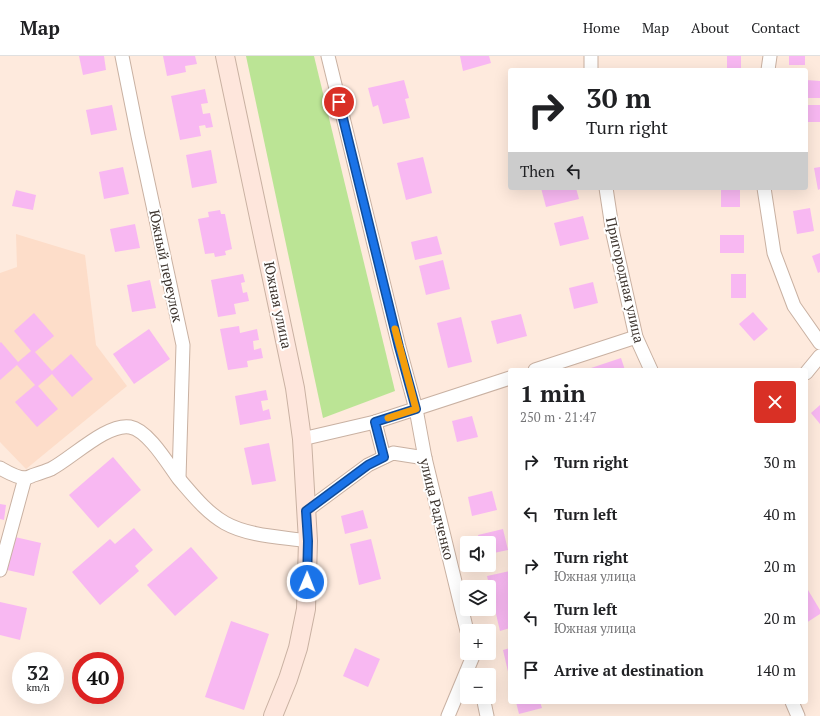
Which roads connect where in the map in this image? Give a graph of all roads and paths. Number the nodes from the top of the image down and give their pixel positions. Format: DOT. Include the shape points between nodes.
graph roads {
  1 [pos="122,56"];
  2 [pos="225,56"];
  3 [pos="328,56"];
  4 [pos="590,56"];
  5 [pos="770,56"];
  6 [pos="591,68"];
  7 [pos="768,68"];
  8 [pos="606,190"];
  9 [pos="764,190"];
  10 [pos="636,337"];
  11 [pos="820,343"];
  12 [pos="820,356"];
  13 [pos="541,368"];
  14 [pos="650,368"];
  15 [pos="808,371"];
  16 [pos="508,379"];
  17 [pos="416,409"];
  18 [pos="375,422"];
  19 [pos="302,439"];
  20 [pos="384,457"];
  21 [pos="425,458"];
  22 [pos="0,468"];
  23 [pos="25,478"];
  24 [pos="179,478"];
  25 [pos="306,511"];
  26 [pos="308,541"];
  27 [pos="0,570"];
  28 [pos="465,624"];
  29 [pos="471,660"];
  30 [pos="484,704"];
  31 [pos="793,704"];
  32 [pos="273,716"];
  33 [pos="448,716"];
  34 [pos="487,716"];
  35 [pos="798,716"];
  1 -- 24 [label="street, Южный переулок" via="183,345"];
  2 -- 19 [label="street, Южная улица" via="295,388"];
  3 -- 17 [label="street"];
  4 -- 6 [label="street"];
  5 -- 7 [label="street"];
  8 -- 10 [label="street, Пригородная улица" via="613,234"];
  9 -- 11 [label="street" via="774,253 794,306"];
  10 -- 13 [label="street"];
  10 -- 14 [label="street, Пригородная улица"];
  12 -- 15 [label="street"];
  16 -- 17 [label="street"];
  17 -- 18 [label="street"];
  17 -- 21 [label="street, улица Радченко"];
  18 -- 19 [label="street"];
  18 -- 20 [label="street"];
  19 -- 25 [label="street, Южная улица"];
  20 -- 21 [label="street" via="392,453"];
  20 -- 25 [label="street" via="368,465"];
  21 -- 28 [label="street, улица Радченко"];
  22 -- 23 [label="street" via="12,475"];
  23 -- 24 [label="street" via="51,468 105,432 119,426 139,430"];
  23 -- 27 [label="street"];
  24 -- 26 [label="street" via="205,508 225,523 247,532"];
  25 -- 26 [label="street, Южная улица"];
  26 -- 32 [label="street, Южная улица" via="306,609 298,648"];
  29 -- 33 [label="street"];
  30 -- 34 [label="street"];
  31 -- 35 [label="street"];
}
